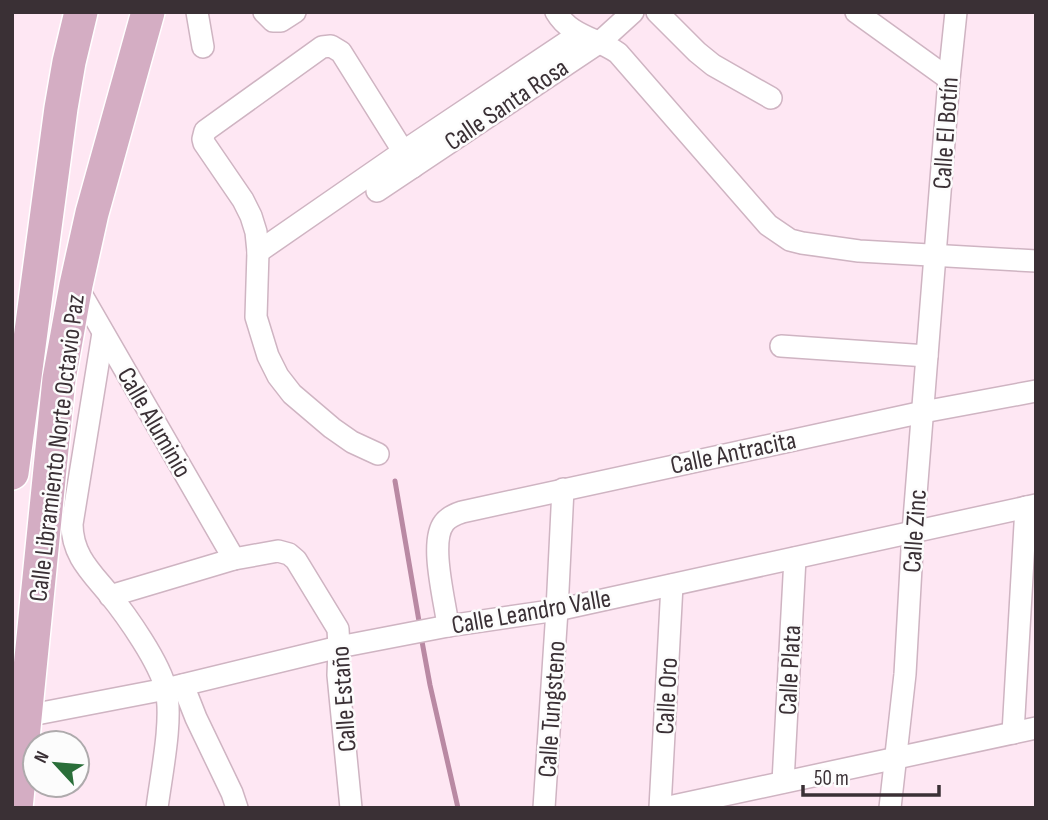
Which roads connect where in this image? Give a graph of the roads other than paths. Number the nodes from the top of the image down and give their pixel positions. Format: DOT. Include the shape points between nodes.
graph roads {
  1 [pos="81,12"];
  2 [pos="148,12"];
  3 [pos="197,12"];
  4 [pos="264,12"];
  5 [pos="295,12"];
  6 [pos="556,12"];
  7 [pos="633,12"];
  8 [pos="657,12"];
  9 [pos="856,12"];
  10 [pos="956,12"];
  11 [pos="579,34"];
  12 [pos="600,42"];
  13 [pos="203,47"];
  14 [pos="550,64"];
  15 [pos="949,79"];
  16 [pos="771,98"];
  17 [pos="408,159"];
  18 [pos="377,191"];
  19 [pos="258,252"];
  20 [pos="936,255"];
  21 [pos="1036,261"];
  22 [pos="76,285"];
  23 [pos="103,333"];
  24 [pos="781,346"];
  25 [pos="927,356"];
  26 [pos="1036,391"];
  27 [pos="923,412"];
  28 [pos="378,454"];
  29 [pos="12,473"];
  30 [pos="563,489"];
  31 [pos="1031,506"];
  32 [pos="913,532"];
  33 [pos="796,558"];
  34 [pos="234,559"];
  35 [pos="672,585"];
  36 [pos="110,596"];
  37 [pos="557,610"];
  38 [pos="448,626"];
  39 [pos="339,647"];
  40 [pos="175,687"];
  41 [pos="26,716"];
  42 [pos="1036,729"];
  43 [pos="1013,733"];
  44 [pos="895,758"];
  45 [pos="783,782"];
  46 [pos="16,808"];
  47 [pos="157,808"];
  48 [pos="237,808"];
  49 [pos="351,808"];
  50 [pos="544,808"];
  51 [pos="662,808"];
  52 [pos="890,808"];
  1 -- 29 [label="main road, Calle Libramiento Norte Octavio Paz" via="61,108"];
  2 -- 22 [label="main road, Calle Libramiento Norte Octavio Paz"];
  3 -- 13 [label="street"];
  4 -- 5 [label="street" via="272,21"];
  6 -- 11 [label="street"];
  7 -- 12 [label="street, Calle Santa Rosa"];
  8 -- 16 [label="street" via="713,65"];
  9 -- 15 [label="street"];
  10 -- 15 [label="street, Calle El Botín"];
  11 -- 12 [label="street"];
  11 -- 14 [label="street, Calle Santa Rosa"];
  12 -- 14 [label="street, Calle Santa Rosa"];
  12 -- 20 [label="street" via="618,54 779,234 802,243 859,251"];
  14 -- 17 [label="street, Calle Santa Rosa"];
  15 -- 20 [label="street, Calle El Botín"];
  17 -- 18 [label="street, Calle Santa Rosa"];
  17 -- 19 [label="street, Calle Santa Rosa"];
  17 -- 19 [label="street" via="341,52 322,47 205,131 204,143 251,216"];
  19 -- 28 [label="street" via="256,317 278,376 332,428"];
  20 -- 21 [label="street"];
  20 -- 25 [label="street, Calle Zinc"];
  22 -- 23 [label="street, Calle Aluminio"];
  22 -- 41 [label="main road, Calle Libramiento Norte Octavio Paz" via="59,379"];
  23 -- 34 [label="street, Calle Aluminio"];
  23 -- 36 [label="street" via="72,535 90,573"];
  24 -- 25 [label="street"];
  25 -- 27 [label="street, Calle Zinc"];
  26 -- 27 [label="street, Calle Antracita"];
  27 -- 30 [label="street, Calle Antracita"];
  27 -- 32 [label="street, Calle Zinc"];
  30 -- 37 [label="street, Calle Tungsteno"];
  30 -- 38 [label="street, Calle Antracita" via="462,512 445,521 436,546"];
  31 -- 32 [label="street, Calle Leandro Valle"];
  31 -- 43 [label="street"];
  32 -- 33 [label="street, Calle Leandro Valle"];
  32 -- 44 [label="street, Calle Zinc"];
  33 -- 35 [label="street, Calle Leandro Valle"];
  33 -- 45 [label="street, Calle Plata"];
  34 -- 36 [label="street"];
  34 -- 39 [label="street, Calle Estaño" via="278,551 296,559 338,629"];
  35 -- 37 [label="street, Calle Leandro Valle"];
  35 -- 51 [label="street, Calle Oro"];
  36 -- 40 [label="street"];
  37 -- 38 [label="street, Calle Leandro Valle"];
  37 -- 50 [label="street, Calle Tungsteno"];
  38 -- 39 [label="street, Calle Leandro Valle"];
  39 -- 40 [label="street, Calle Leandro Valle"];
  39 -- 49 [label="street, Calle Estaño"];
  40 -- 41 [label="street, Calle Leandro Valle"];
  40 -- 47 [label="street" via="168,705"];
  40 -- 48 [label="street" via="196,718"];
  41 -- 46 [label="main road, Calle Libramiento Norte Octavio Paz"];
  42 -- 43 [label="street"];
  43 -- 44 [label="street"];
  44 -- 45 [label="street"];
  44 -- 52 [label="street, Calle Zinc"];
  45 -- 51 [label="street"];
}
